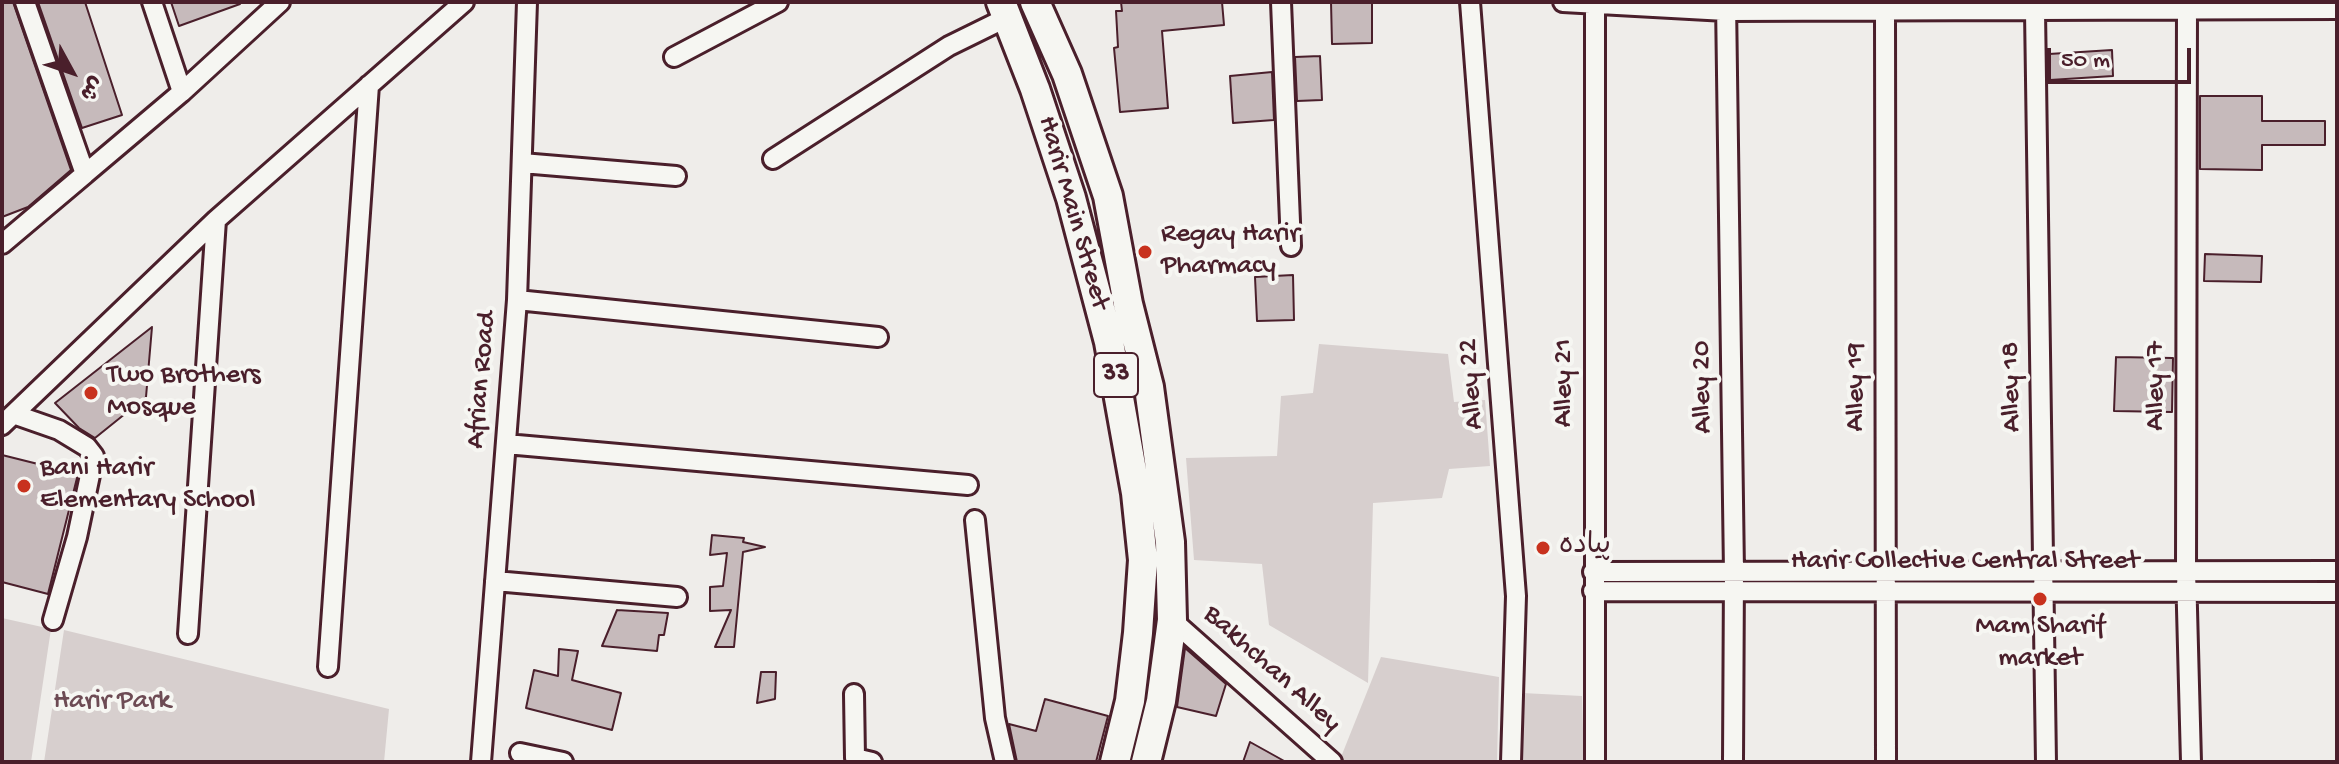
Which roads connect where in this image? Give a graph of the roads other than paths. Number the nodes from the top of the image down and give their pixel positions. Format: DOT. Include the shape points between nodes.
graph roads {
  1 [pos="25,2"];
  2 [pos="152,2"];
  3 [pos="280,2"];
  4 [pos="464,2"];
  5 [pos="527,2"];
  6 [pos="778,2"];
  7 [pos="1035,2"];
  8 [pos="1281,2"];
  9 [pos="1470,2"];
  10 [pos="1563,2"];
  11 [pos="1595,5"];
  12 [pos="2005,6"];
  13 [pos="2187,6"];
  14 [pos="2314,6"];
  15 [pos="1726,7"];
  16 [pos="2337,9"];
  17 [pos="1005,10"];
  18 [pos="1885,11"];
  19 [pos="2035,11"];
  20 [pos="674,57"];
  21 [pos="369,85"];
  22 [pos="182,92"];
  23 [pos="773,159"];
  24 [pos="522,163"];
  25 [pos="85,174"];
  26 [pos="676,176"];
  27 [pos="216,220"];
  28 [pos="2,244"];
  29 [pos="1291,246"];
  30 [pos="517,300"];
  31 [pos="878,337"];
  32 [pos="9,420"];
  33 [pos="506,444"];
  34 [pos="968,485"];
  35 [pos="975,520"];
  36 [pos="2044,571"];
  37 [pos="2186,571"];
  38 [pos="2337,571"];
  39 [pos="1593,572"];
  40 [pos="1734,572"];
  41 [pos="1886,572"];
  42 [pos="495,581"];
  43 [pos="1593,591"];
  44 [pos="1734,591"];
  45 [pos="1886,591"];
  46 [pos="2188,591"];
  47 [pos="2044,592"];
  48 [pos="2337,592"];
  49 [pos="677,597"];
  50 [pos="53,620"];
  51 [pos="1172,620"];
  52 [pos="188,634"];
  53 [pos="328,667"];
  54 [pos="854,694"];
  55 [pos="520,753"];
  56 [pos="481,762"];
  57 [pos="563,762"];
  58 [pos="872,762"];
  59 [pos="1005,762"];
  60 [pos="1115,762"];
  61 [pos="1146,762"];
  62 [pos="1332,762"];
  63 [pos="1511,762"];
  64 [pos="1595,762"];
  65 [pos="1733,762"];
  66 [pos="1886,762"];
  67 [pos="2046,762"];
  68 [pos="2191,762"];
  1 -- 25 [label="street"];
  2 -- 22 [label="street"];
  3 -- 22 [label="street"];
  4 -- 21 [label="street"];
  5 -- 24 [label="street, Afrian Road"];
  6 -- 20 [label="street"];
  7 -- 51 [label="main road, Harir Main Street / 33" via="1067,74 1108,196 1149,387 1170,542"];
  8 -- 29 [label="street"];
  9 -- 63 [label="street, Alley 22" via="1516,596"];
  10 -- 11 [label="street"];
  11 -- 15 [label="street"];
  11 -- 39 [label="street, Alley 21"];
  12 -- 18 [label="street"];
  12 -- 19 [label="street"];
  13 -- 14 [label="street"];
  13 -- 19 [label="street"];
  13 -- 37 [label="street, Alley 17"];
  14 -- 16 [label="street"];
  15 -- 18 [label="street"];
  15 -- 40 [label="street, Alley 20"];
  17 -- 23 [label="street"];
  17 -- 60 [label="main road, Harir Main Street / 33" via="1067,184 1090,266 1136,493 1143,560 1138,633 1130,701"];
  18 -- 41 [label="street, Alley 19"];
  19 -- 36 [label="street, Alley 18"];
  21 -- 27 [label="street"];
  21 -- 53 [label="street"];
  22 -- 25 [label="street"];
  24 -- 26 [label="street"];
  24 -- 30 [label="street, Afrian Road"];
  25 -- 28 [label="street"];
  27 -- 32 [label="street"];
  27 -- 52 [label="street"];
  30 -- 31 [label="street"];
  30 -- 33 [label="street, Afrian Road"];
  32 -- 50 [label="street" via="59,430 94,456"];
  33 -- 34 [label="street"];
  33 -- 42 [label="street, Afrian Road"];
  35 -- 59 [label="street" via="995,718"];
  36 -- 37 [label="street, Harir Collective Central Street"];
  36 -- 41 [label="street, Harir Collective Central Street"];
  36 -- 47 [label="street, Alley 18"];
  37 -- 38 [label="street, Harir Collective Central Street"];
  37 -- 46 [label="street, Alley 17"];
  39 -- 40 [label="street, Harir Collective Central Street"];
  39 -- 43 [label="street, Alley 21"];
  40 -- 41 [label="street, Harir Collective Central Street"];
  40 -- 44 [label="street, Alley 20"];
  41 -- 45 [label="street, Alley 19"];
  42 -- 49 [label="street"];
  42 -- 56 [label="street, Afrian Road"];
  43 -- 44 [label="street, Harir Collective Central Street"];
  43 -- 64 [label="street, Alley 21"];
  44 -- 45 [label="street, Harir Collective Central Street"];
  44 -- 65 [label="street, Alley 20"];
  45 -- 47 [label="street, Harir Collective Central Street"];
  45 -- 66 [label="street, Alley 19"];
  46 -- 47 [label="street, Harir Collective Central Street"];
  46 -- 48 [label="street, Harir Collective Central Street"];
  46 -- 68 [label="street, Alley 17"];
  47 -- 67 [label="street, Alley 18"];
  51 -- 61 [label="main road, Harir Main Street / 33"];
  51 -- 62 [label="street, Bakhchan Alley"];
  54 -- 58 [label="street" via="855,758"];
  55 -- 57 [label="street"];
}
